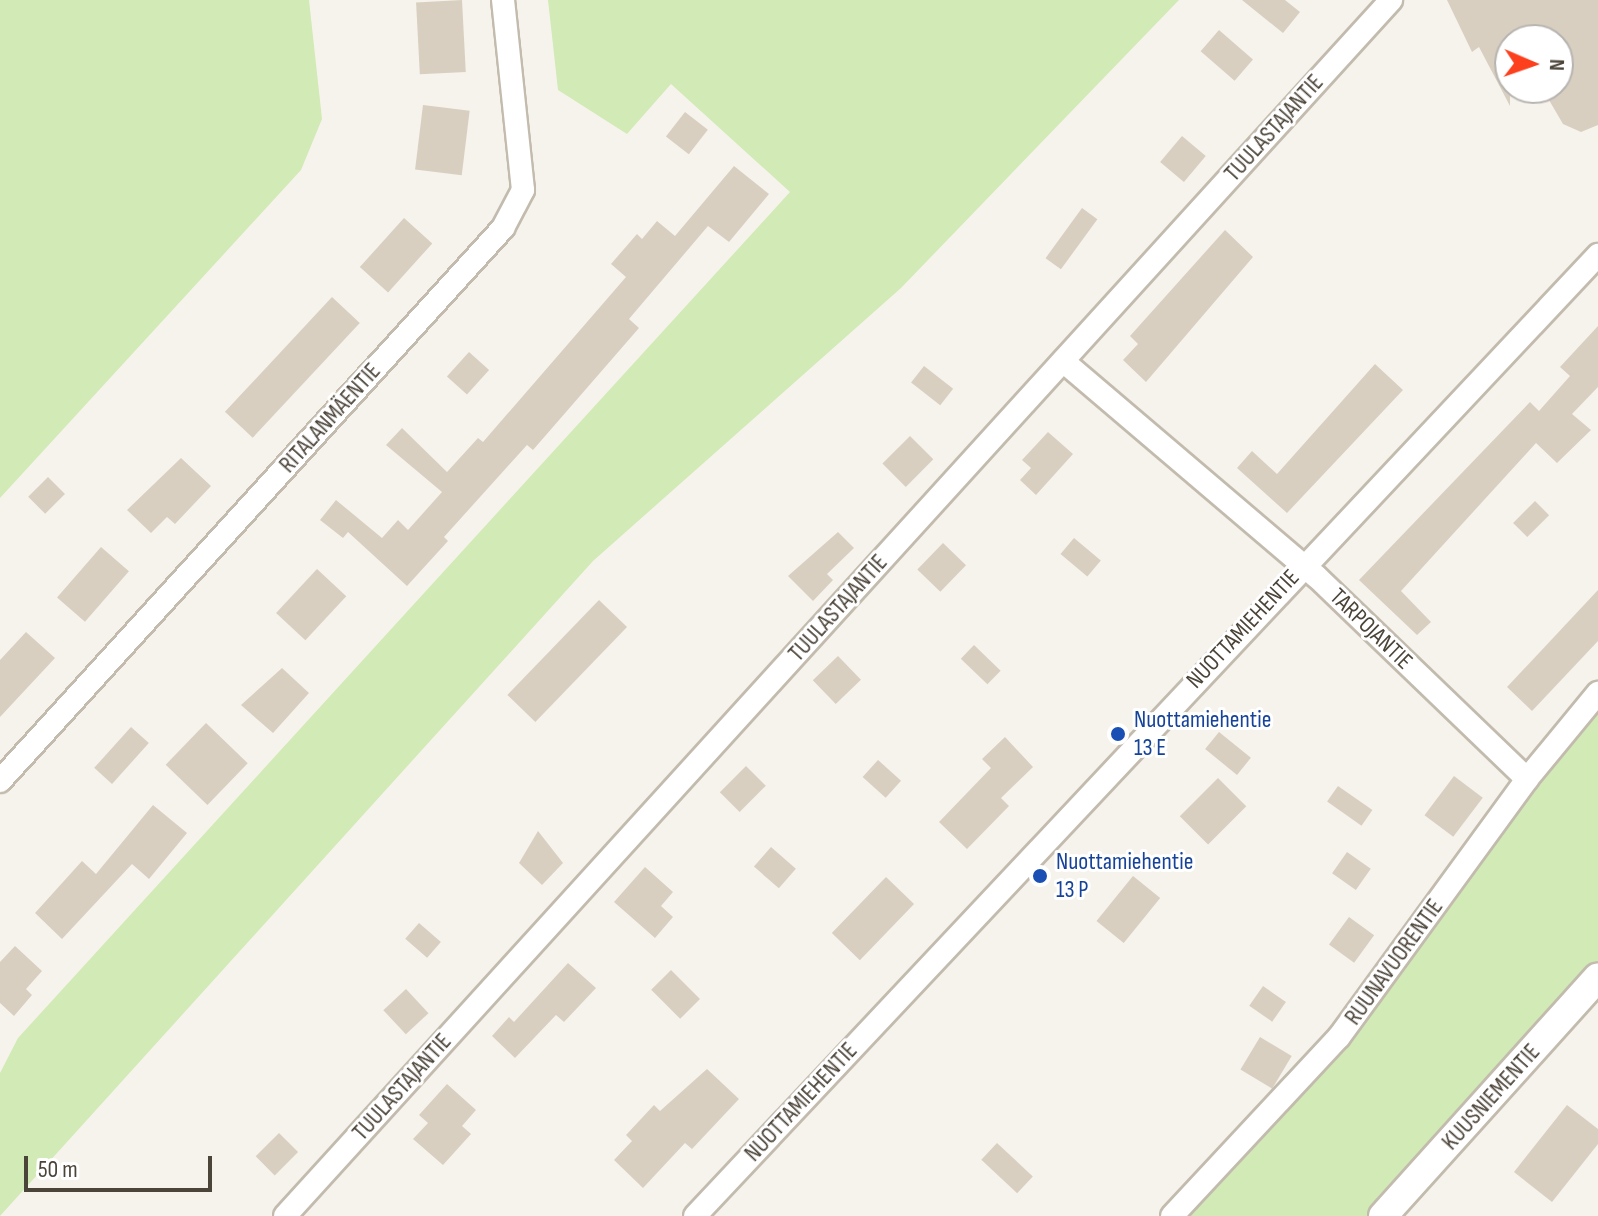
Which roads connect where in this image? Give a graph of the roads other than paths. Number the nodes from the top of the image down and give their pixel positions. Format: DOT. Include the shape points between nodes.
graph roads {
  1 [pos="503,0"];
  2 [pos="1391,0"];
  3 [pos="1598,255"];
  4 [pos="1063,361"];
  5 [pos="1303,565"];
  6 [pos="1598,693"];
  7 [pos="1527,779"];
  8 [pos="0,781"];
  9 [pos="1598,977"];
  10 [pos="285,1216"];
  11 [pos="695,1216"];
  12 [pos="1172,1216"];
  13 [pos="1383,1216"];
  1 -- 8 [label="street, RITALANMÄENTIE" via="523,190 503,228"];
  2 -- 4 [label="street, TUULASTAJANTIE"];
  3 -- 5 [label="street, NUOTTAMIEHENTIE"];
  4 -- 5 [label="street, TARPOJANTIE"];
  4 -- 10 [label="street, TUULASTAJANTIE"];
  5 -- 7 [label="street, TARPOJANTIE"];
  5 -- 11 [label="street, NUOTTAMIEHENTIE"];
  6 -- 7 [label="street, RUUNAVUORENTIE"];
  7 -- 12 [label="street, RUUNAVUORENTIE" via="1339,1037"];
  9 -- 13 [label="street, KUUSNIEMENTIE"];
}
